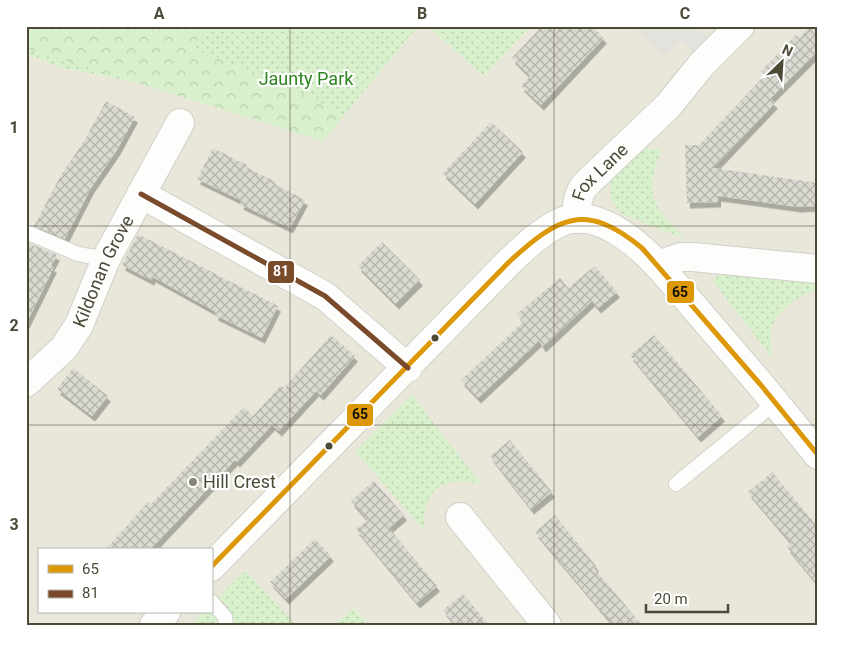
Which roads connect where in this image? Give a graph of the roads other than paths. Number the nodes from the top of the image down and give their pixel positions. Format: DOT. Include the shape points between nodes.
graph roads {
  1 [pos="740,26"];
  2 [pos="180,123"];
  3 [pos="142,194"];
  4 [pos="576,219"];
  5 [pos="26,232"];
  6 [pos="106,259"];
  7 [pos="658,265"];
  8 [pos="818,269"];
  9 [pos="408,368"];
  10 [pos="26,383"];
  11 [pos="776,402"];
  12 [pos="818,455"];
  13 [pos="676,484"];
  14 [pos="460,516"];
  15 [pos="212,566"];
  16 [pos="212,602"];
  17 [pos="164,614"];
  18 [pos="154,625"];
  19 [pos="226,625"];
  20 [pos="547,625"];
  1 -- 4 [label="street, Fox Lane" via="702,64 668,106 585,185 577,201"];
  2 -- 3 [label="street, Kildonan Grove"];
  3 -- 6 [label="street, Kildonan Grove"];
  3 -- 9 [label="street" via="325,296"];
  4 -- 7 [label="street" via="600,222 613,228 642,248"];
  4 -- 9 [label="street, Fox Lane" via="562,222 539,235"];
  5 -- 6 [label="lane" via="78,254"];
  6 -- 10 [label="street, Kildonan Grove" via="79,325 64,348"];
  7 -- 8 [label="street" via="694,257"];
  7 -- 11 [label="street"];
  9 -- 15 [label="street, Fox Lane"];
  11 -- 12 [label="street"];
  11 -- 13 [label="lane"];
  14 -- 20 [label="street"];
  16 -- 19 [label="lane" via="225,617"];
  17 -- 18 [label="street"];
}
